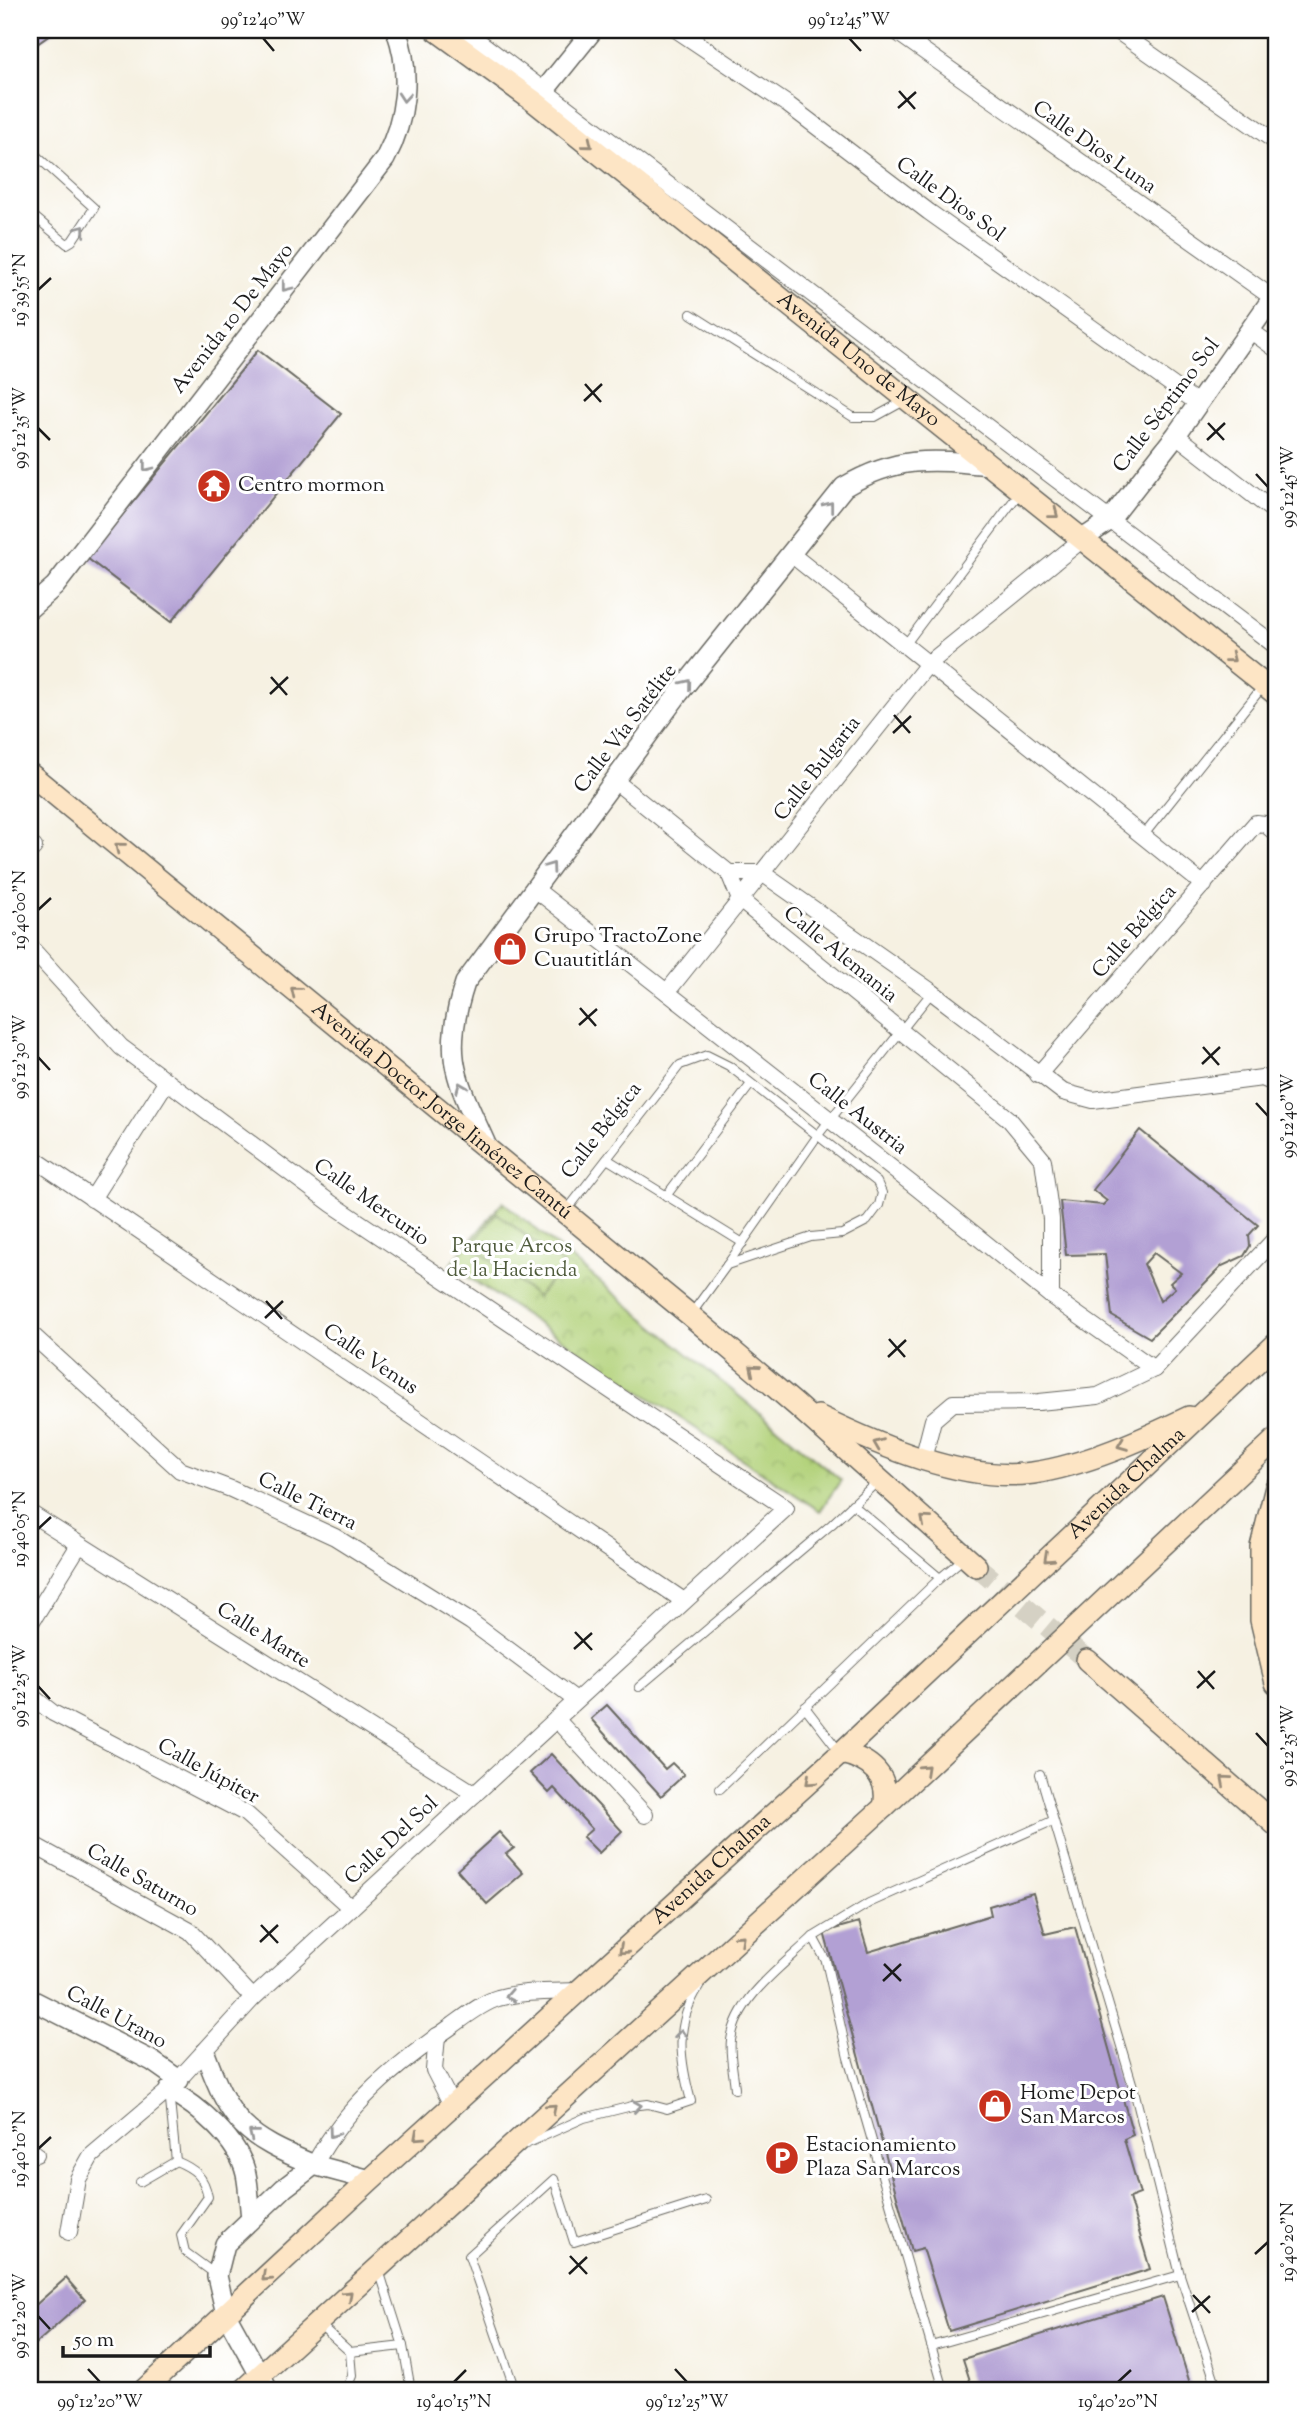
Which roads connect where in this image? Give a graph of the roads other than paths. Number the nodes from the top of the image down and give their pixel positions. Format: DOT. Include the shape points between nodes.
graph roads {
  1 [pos="396,30"];
  2 [pos="436,30"];
  3 [pos="464,30"];
  4 [pos="593,30"];
  5 [pos="677,30"];
  6 [pos="894,30"];
  7 [pos="1115,30"];
  8 [pos="539,96"];
  9 [pos="1276,142"];
  10 [pos="30,150"];
  11 [pos="30,214"];
  12 [pos="1275,296"];
  13 [pos="691,314"];
  14 [pos="1251,331"];
  15 [pos="1276,349"];
  16 [pos="906,399"];
  17 [pos="1199,404"];
  18 [pos="1176,435"];
  19 [pos="989,465"];
  20 [pos="1022,490"];
  21 [pos="1276,513"];
  22 [pos="1108,521"];
  23 [pos="1084,538"];
  24 [pos="791,554"];
  25 [pos="30,608"];
  26 [pos="905,645"];
  27 [pos="1276,646"];
  28 [pos="928,664"];
  29 [pos="1270,690"];
  30 [pos="30,774"];
  31 [pos="615,780"];
  32 [pos="1270,828"];
  33 [pos="1143,836"];
  34 [pos="729,873"];
  35 [pos="762,873"];
  36 [pos="1204,885"];
  37 [pos="535,889"];
  38 [pos="740,900"];
  39 [pos="30,947"];
  40 [pos="667,992"];
  41 [pos="932,992"];
  42 [pos="902,1032"];
  43 [pos="1038,1075"];
  44 [pos="167,1081"];
  45 [pos="751,1084"];
  46 [pos="1276,1084"];
  47 [pos="831,1120"];
  48 [pos="818,1135"];
  49 [pos="488,1149"];
  50 [pos="30,1156"];
  51 [pos="607,1159"];
  52 [pos="666,1196"];
  53 [pos="92,1199"];
  54 [pos="565,1213"];
  55 [pos="1276,1238"];
  56 [pos="743,1243"];
  57 [pos="727,1265"];
  58 [pos="1051,1296"];
  59 [pos="690,1315"];
  60 [pos="30,1333"];
  61 [pos="1276,1344"];
  62 [pos="1154,1369"];
  63 [pos="796,1405"];
  64 [pos="1207,1408"];
  65 [pos="1276,1439"];
  66 [pos="923,1459"];
  67 [pos="879,1480"];
  68 [pos="1276,1487"];
  69 [pos="852,1504"];
  70 [pos="786,1508"];
  71 [pos="30,1513"];
  72 [pos="79,1545"];
  73 [pos="971,1561"];
  74 [pos="940,1578"];
  75 [pos="684,1601"];
  76 [pos="30,1624"];
  77 [pos="1087,1660"];
  78 [pos="1276,1683"];
  79 [pos="639,1686"];
  80 [pos="30,1695"];
  81 [pos="576,1700"];
  82 [pos="805,1707"];
  83 [pos="556,1719"];
  84 [pos="841,1753"];
  85 [pos="1040,1774"];
  86 [pos="720,1789"];
  87 [pos="475,1794"];
  88 [pos="884,1807"];
  89 [pos="645,1815"];
  90 [pos="1052,1821"];
  91 [pos="1276,1825"];
  92 [pos="30,1843"];
  93 [pos="351,1908"];
  94 [pos="813,1937"];
  95 [pos="713,1963"];
  96 [pos="578,1991"];
  97 [pos="253,1998"];
  98 [pos="30,1999"];
  99 [pos="437,2036"];
  100 [pos="205,2053"];
  101 [pos="174,2085"];
  102 [pos="735,2089"];
  103 [pos="452,2105"];
  104 [pos="176,2161"];
  105 [pos="314,2165"];
  106 [pos="484,2169"];
  107 [pos="370,2180"];
  108 [pos="140,2182"];
  109 [pos="706,2200"];
  110 [pos="251,2218"];
  111 [pos="69,2232"];
  112 [pos="378,2267"];
  113 [pos="1180,2275"];
  114 [pos="218,2276"];
  115 [pos="226,2314"];
  116 [pos="317,2323"];
  117 [pos="403,2346"];
  118 [pos="931,2346"];
  119 [pos="350,2352"];
  120 [pos="265,2382"];
  121 [pos="144,2390"];
  122 [pos="244,2390"];
  123 [pos="346,2390"];
  124 [pos="411,2390"];
  125 [pos="515,2390"];
  126 [pos="944,2390"];
  127 [pos="1218,2390"];
  1 -- 25 [label="street, Avenida 10 De Mayo, one-way" via="405,94 399,127 385,159 55,586"];
  2 -- 8 [label="main road, Avenida Uno de Mayo"];
  3 -- 8 [label="street"];
  4 -- 8 [label="street"];
  5 -- 17 [label="street, Calle Dios Sol" via="787,104 929,212"];
  6 -- 12 [label="street, Calle Dios Luna"];
  7 -- 9 [label="street"];
  8 -- 16 [label="main road, Avenida Uno de Mayo, one-way"];
  8 -- 22 [label="street"];
  11 -- 10 [label="lane, one-way" via="67,244 94,208"];
  12 -- 14 [label="street, Calle Séptimo Sol"];
  13 -- 16 [label="lane" via="853,417 875,417"];
  14 -- 15 [label="street"];
  14 -- 17 [label="street, Calle Séptimo Sol"];
  16 -- 19 [label="main road, Avenida Uno de Mayo"];
  17 -- 18 [label="street, Calle Séptimo Sol"];
  18 -- 21 [label="street"];
  18 -- 22 [label="street, Calle Séptimo Sol"];
  19 -- 20 [label="main road, Avenida Uno de Mayo"];
  24 -- 19 [label="street, Calle Vía Satélite, one-way" via="844,487 874,469 908,461"];
  20 -- 23 [label="main road, Avenida Uno de Mayo, one-way"];
  20 -- 26 [label="lane"];
  22 -- 23 [label="street, Calle Séptimo Sol"];
  22 -- 27 [label="street"];
  23 -- 28 [label="street, Calle Bulgaria"];
  23 -- 29 [label="main road, Avenida Uno de Mayo, one-way"];
  24 -- 26 [label="street"];
  31 -- 24 [label="street, Calle Vía Satélite, one-way"];
  26 -- 28 [label="street"];
  28 -- 33 [label="street"];
  28 -- 35 [label="street, Calle Bulgaria"];
  29 -- 33 [label="lane"];
  49 -- 30 [label="main road, Avenida Doctor Jorge Jiménez Cantú, one-way"];
  31 -- 34 [label="street, Calle Alemania"];
  37 -- 31 [label="street, Calle Vía Satélite, one-way"];
  32 -- 36 [label="street, Calle Bélgica" via="1256,822"];
  33 -- 36 [label="street"];
  34 -- 35 [label="street"];
  34 -- 38 [label="street, Calle Alemania"];
  35 -- 38 [label="street, Calle Bulgaria"];
  35 -- 41 [label="street"];
  36 -- 43 [label="street, Calle Bélgica"];
  37 -- 40 [label="street, Calle Austria"];
  49 -- 37 [label="street, Calle Vía Satélite, one-way" via="457,1079 453,1018 465,983"];
  38 -- 40 [label="street, Calle Bulgaria"];
  38 -- 42 [label="street, Calle Alemania"];
  39 -- 44 [label="street, Calle Mercurio" via="121,1046"];
  40 -- 47 [label="street, Calle Austria"];
  41 -- 42 [label="lane"];
  41 -- 43 [label="street"];
  42 -- 47 [label="lane"];
  42 -- 58 [label="street, Calle Alemania" via="1009,1119 1043,1160 1051,1219"];
  43 -- 46 [label="street" via="1063,1092 1093,1100 1262,1078"];
  44 -- 53 [label="street"];
  44 -- 70 [label="street, Calle Mercurio" via="332,1204"];
  45 -- 48 [label="lane"];
  45 -- 51 [label="lane, Calle Bélgica" via="707,1055 680,1065"];
  45 -- 52 [label="lane"];
  47 -- 48 [label="lane"];
  47 -- 58 [label="street, Calle Austria"];
  48 -- 56 [label="lane"];
  48 -- 57 [label="lane" via="877,1182 882,1193 879,1205 867,1221 842,1234 811,1237"];
  49 -- 54 [label="main road, Avenida Doctor Jorge Jiménez Cantú"];
  50 -- 53 [label="street, Calle Venus"];
  51 -- 52 [label="lane"];
  51 -- 54 [label="lane, Calle Bélgica"];
  52 -- 56 [label="lane"];
  53 -- 75 [label="street, Calle Venus"];
  54 -- 59 [label="main road, Avenida Doctor Jorge Jiménez Cantú"];
  55 -- 62 [label="street"];
  56 -- 57 [label="lane"];
  57 -- 59 [label="lane"];
  58 -- 62 [label="street, Calle Austria"];
  63 -- 59 [label="main road, Avenida Doctor Jorge Jiménez Cantú, one-way"];
  60 -- 81 [label="street, Calle Tierra" via="180,1470 335,1537 471,1622"];
  61 -- 64 [label="main road, Avenida Chalma"];
  62 -- 66 [label="street" via="1098,1396 953,1403 933,1420"];
  66 -- 63 [label="main road, one-way" via="880,1445"];
  63 -- 67 [label="main road, Avenida Doctor Jorge Jiménez Cantú"];
  64 -- 66 [label="main road, one-way" via="1120,1447 1032,1473"];
  64 -- 84 [label="main road, Avenida Chalma, one-way"];
  88 -- 65 [label="main road, one-way"];
  67 -- 69 [label="lane"];
  73 -- 67 [label="main road, Avenida Doctor Jorge Jiménez Cantú, one-way"];
  68 -- 78 [label="main road" via="1261,1547 1261,1619"];
  69 -- 74 [label="lane"];
  69 -- 79 [label="lane"];
  70 -- 75 [label="street, Calle Del Sol"];
  71 -- 72 [label="street, Calle Marte"];
  72 -- 76 [label="street"];
  72 -- 87 [label="street, Calle Marte"];
  73 -- 74 [label="lane"];
  74 -- 82 [label="lane"];
  75 -- 81 [label="street, Calle Del Sol"];
  91 -- 77 [label="main road, one-way"];
  80 -- 93 [label="street, Calle Júpiter" via="53,1713 245,1813"];
  81 -- 83 [label="street, Calle Del Sol"];
  82 -- 84 [label="lane"];
  82 -- 86 [label="lane"];
  83 -- 87 [label="street, Calle Del Sol"];
  83 -- 89 [label="street"];
  84 -- 88 [label="main road" via="860,1757 880,1775 886,1790"];
  84 -- 96 [label="main road, Avenida Chalma, one-way"];
  85 -- 90 [label="lane"];
  87 -- 93 [label="street, Calle Del Sol"];
  95 -- 88 [label="main road, one-way"];
  90 -- 94 [label="lane" via="869,1903"];
  90 -- 113 [label="lane" via="1134,2090"];
  92 -- 97 [label="street, Calle Saturno" via="190,1931"];
  93 -- 97 [label="street, Calle Del Sol"];
  94 -- 102 [label="lane" via="740,2014 731,2040"];
  94 -- 118 [label="lane" via="826,1961 848,2058"];
  106 -- 95 [label="main road, one-way"];
  106 -- 95 [label="lane, one-way" via="544,2134 584,2118 632,2106 667,2109 691,2101 681,2066 681,2025"];
  96 -- 99 [label="street, one-way" via="495,1999"];
  96 -- 103 [label="main road, Avenida Chalma"];
  97 -- 100 [label="street, Calle Del Sol"];
  98 -- 101 [label="street, Calle Urano" via="152,2061"];
  99 -- 103 [label="street" via="435,2070"];
  99 -- 105 [label="street, one-way" via="383,2076 329,2136"];
  100 -- 101 [label="street, Calle Del Sol"];
  105 -- 100 [label="street, one-way" via="254,2137 229,2112"];
  101 -- 104 [label="lane"];
  101 -- 110 [label="street, Calle Urano" via="237,2151 245,2172"];
  101 -- 111 [label="street, Calle Del Sol" via="91,2156 78,2179"];
  103 -- 107 [label="main road, Avenida Chalma, one-way"];
  104 -- 108 [label="lane"];
  104 -- 114 [label="lane" via="194,2168 205,2181 208,2197 181,2235 185,2252"];
  105 -- 107 [label="street"];
  105 -- 110 [label="street"];
  106 -- 112 [label="main road"];
  107 -- 115 [label="main road, Avenida Chalma, one-way"];
  109 -- 125 [label="lane" via="574,2242 554,2179 469,2256"];
  110 -- 114 [label="street" via="225,2244"];
  116 -- 112 [label="main road, one-way"];
  112 -- 117 [label="lane"];
  113 -- 118 [label="lane"];
  113 -- 127 [label="lane"];
  114 -- 115 [label="street"];
  115 -- 120 [label="street"];
  115 -- 121 [label="main road, Avenida Chalma"];
  116 -- 119 [label="lane"];
  116 -- 120 [label="main road"];
  117 -- 119 [label="lane"];
  117 -- 124 [label="lane"];
  118 -- 126 [label="lane"];
  119 -- 123 [label="lane" via="352,2376"];
  120 -- 122 [label="main road"];
}
